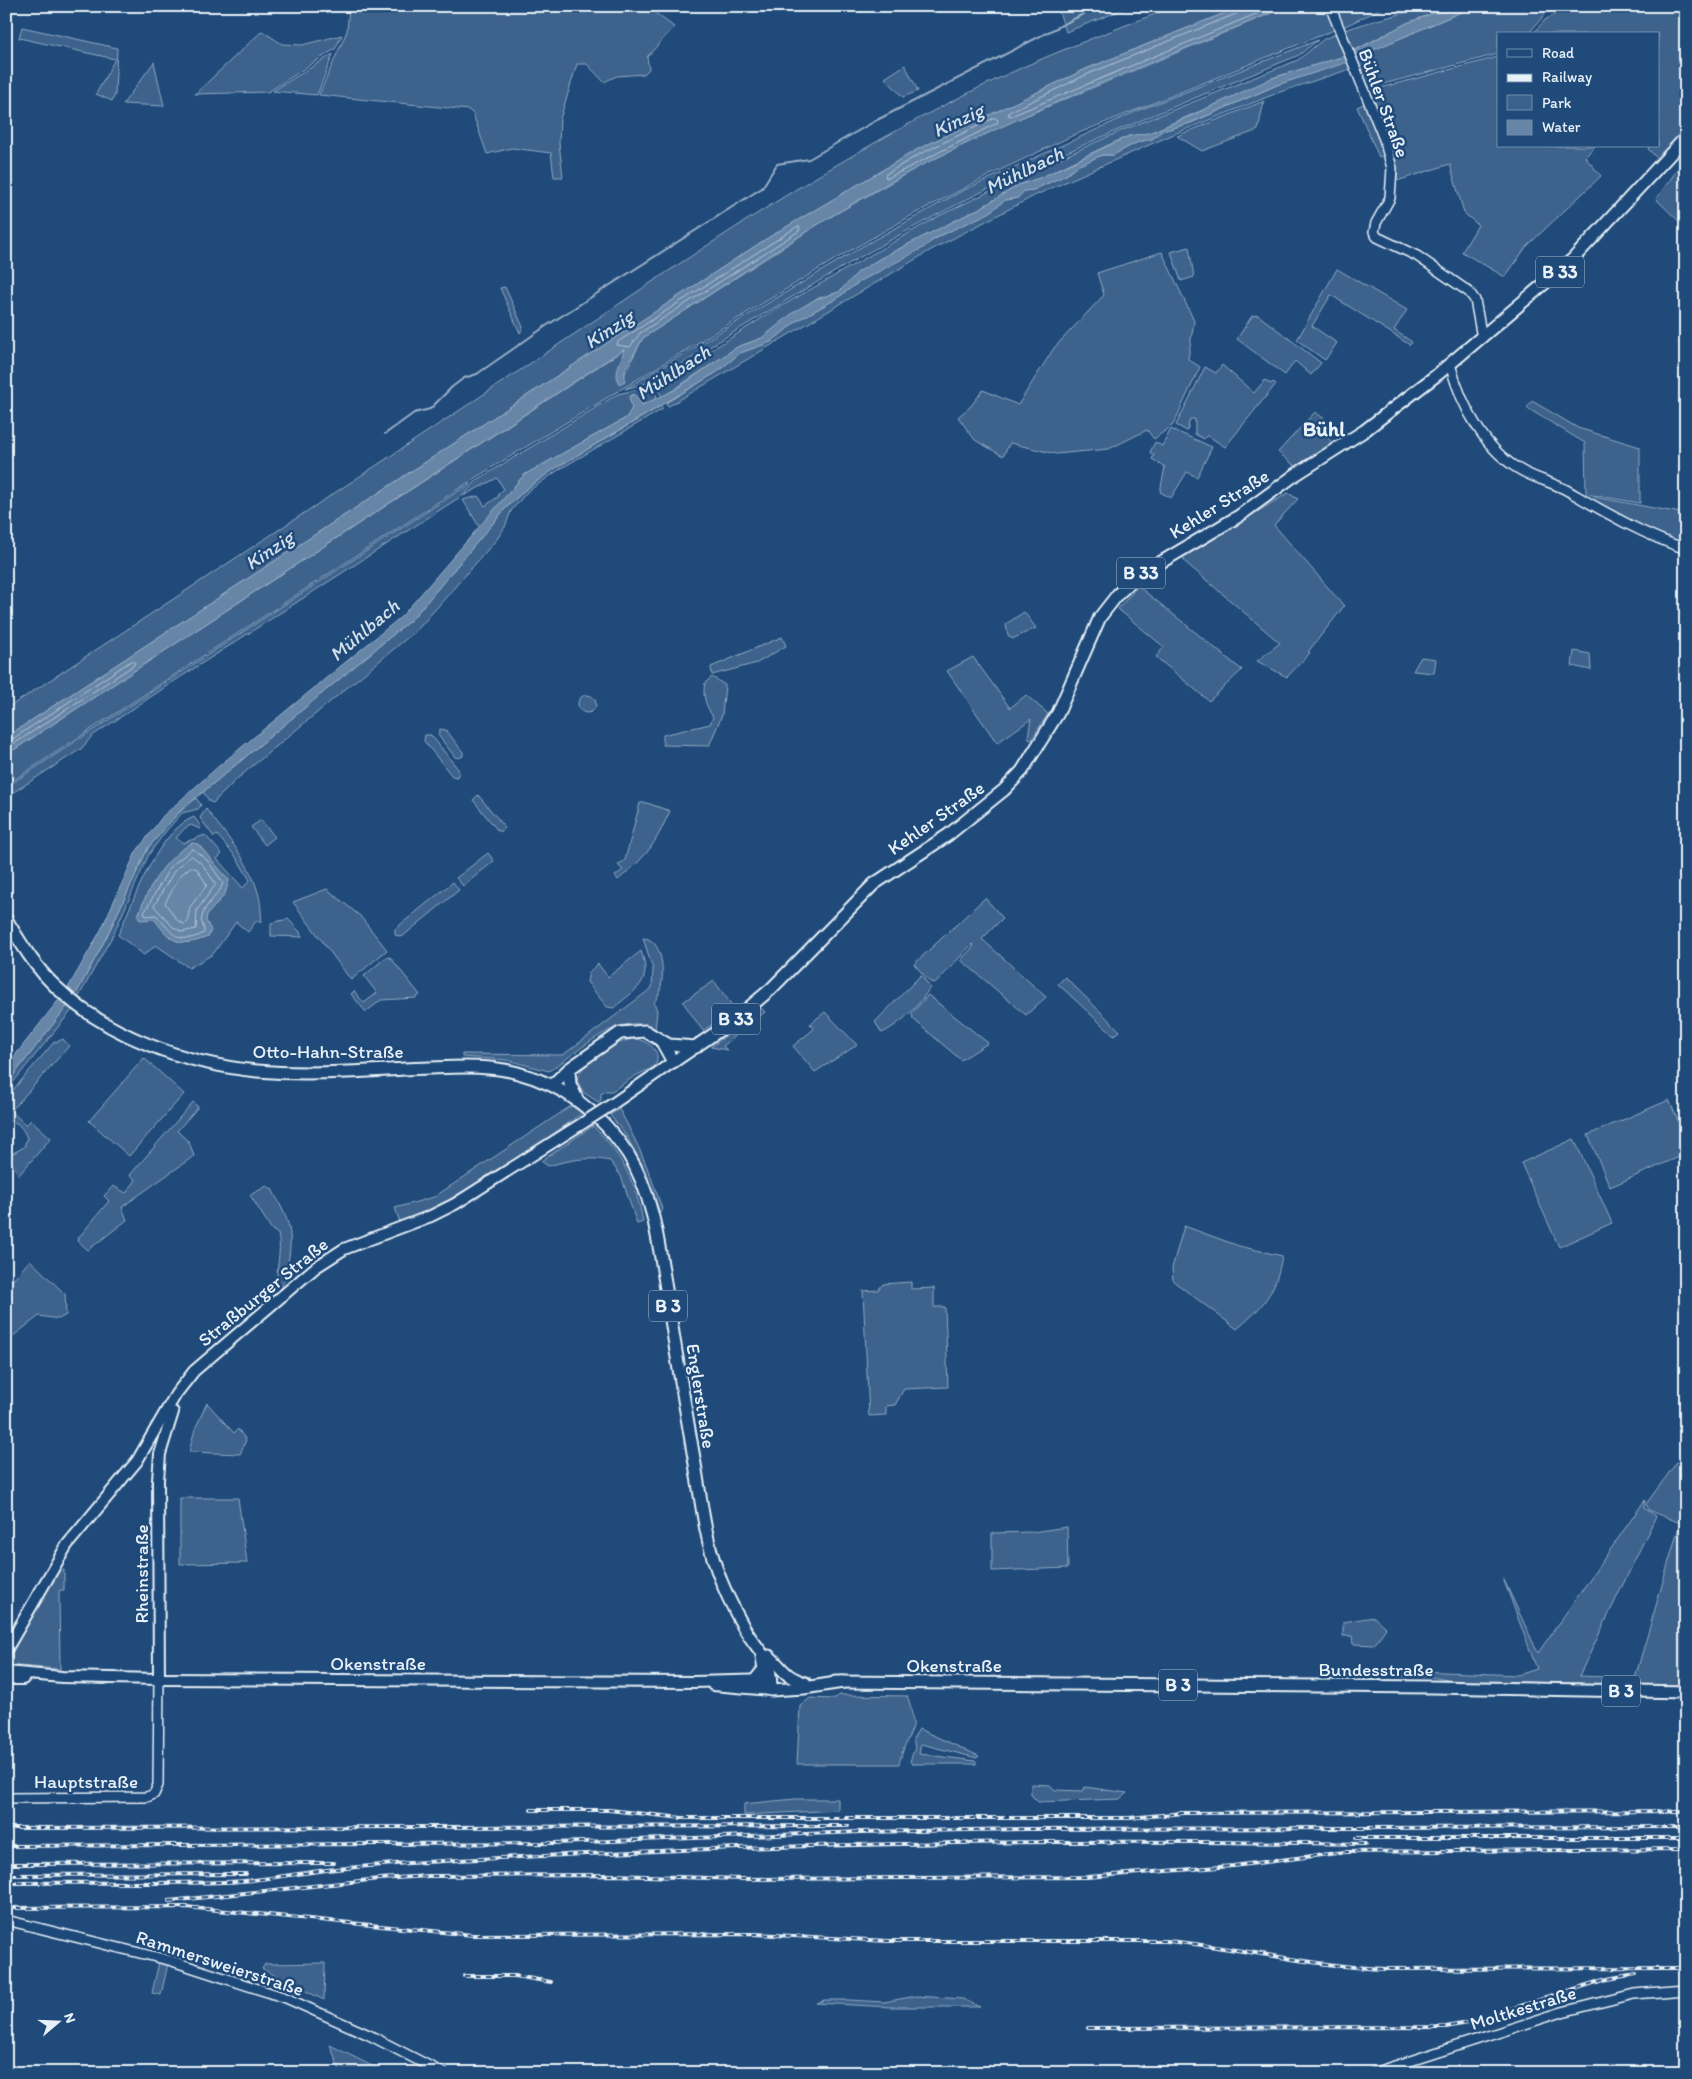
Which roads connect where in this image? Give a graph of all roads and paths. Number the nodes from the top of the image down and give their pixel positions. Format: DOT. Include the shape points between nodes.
graph roads {
  1 [pos="1330,6"];
  2 [pos="1686,137"];
  3 [pos="1482,338"];
  4 [pos="1450,364"];
  5 [pos="1686,549"];
  6 [pos="6,919"];
  7 [pos="662,1042"];
  8 [pos="696,1047"];
  9 [pos="673,1062"];
  10 [pos="569,1069"];
  11 [pos="552,1084"];
  12 [pos="578,1100"];
  13 [pos="194,1371"];
  14 [pos="6,1650"];
  15 [pos="761,1651"];
  16 [pos="780,1670"];
  17 [pos="6,1672"];
  18 [pos="62,1677"];
  19 [pos="6,1679"];
  20 [pos="159,1679"];
  21 [pos="756,1679"];
  22 [pos="694,1682"];
  23 [pos="843,1682"];
  24 [pos="805,1683"];
  25 [pos="1066,1684"];
  26 [pos="776,1686"];
  27 [pos="1686,1692"];
  28 [pos="158,1785"];
  29 [pos="6,1798"];
  30 [pos="6,1920"];
  31 [pos="1686,1990"];
  32 [pos="443,2073"];
  33 [pos="1373,2073"];
  1 -- 3 [label="street, Bühler Straße" via="1384,139 1392,168 1390,198 1374,232 1377,237 1432,265 1469,292 1475,300"];
  2 -- 3 [label="main road, Kehler Straße / B 33" via="1572,260"];
  3 -- 4 [label="main road, Kehler Straße / B 33"];
  4 -- 5 [label="street" via="1465,404 1488,442 1504,458 1524,472 1559,485 1631,528"];
  4 -- 8 [label="main road, Kehler Straße / B 33" via="1364,431 1239,516 1136,577 1100,617 1058,713 1017,777 981,810 874,884 771,989"];
  6 -- 11 [label="main road, Otto-Hahn-Straße / B 3" via="38,968 81,1008 129,1035 180,1055 260,1071 482,1068 519,1073"];
  7 -- 8 [label="main road"];
  7 -- 9 [label="main road"];
  7 -- 10 [label="main road" via="645,1031 620,1033"];
  8 -- 9 [label="main road, Kehler Straße / B 33"];
  9 -- 13 [label="main road, Straßburger Straße, bridge" via="455,1204 344,1249 316,1267"];
  10 -- 11 [label="main road"];
  10 -- 12 [label="main road" via="570,1084"];
  11 -- 12 [label="main road, Englerstraße / B 3"];
  12 -- 15 [label="main road, Englerstraße / B 3" via="604,1124 628,1156 648,1200 663,1270 705,1526 717,1570 730,1600"];
  13 -- 14 [label="main road, Straßburger Straße" via="176,1394 137,1461 67,1544"];
  13 -- 20 [label="main road, Rheinstraße" via="170,1418 160,1454"];
  15 -- 16 [label="main road, Englerstraße / B 3"];
  15 -- 21 [label="main road" via="764,1669"];
  15 -- 26 [label="main road, Englerstraße / B 3"];
  16 -- 24 [label="main road, Englerstraße / B 3"];
  16 -- 26 [label="main road"];
  17 -- 18 [label="main road, Okenstraße"];
  18 -- 19 [label="main road, Okenstraße"];
  18 -- 20 [label="main road, Okenstraße"];
  20 -- 22 [label="main road, Okenstraße"];
  20 -- 28 [label="street, Rheinstraße"];
  21 -- 22 [label="main road, Okenstraße"];
  21 -- 26 [label="main road, Okenstraße / B 3"];
  22 -- 26 [label="main road, Okenstraße" via="735,1688"];
  23 -- 24 [label="main road, Okenstraße / B 3"];
  23 -- 25 [label="main road, Okenstraße / B 3"];
  23 -- 26 [label="main road, Okenstraße / B 3"];
  24 -- 26 [label="main road, Okenstraße / B 3"];
  25 -- 27 [label="main road, Bundesstraße / B 3"];
  28 -- 29 [label="street, Hauptstraße" via="154,1794 147,1797"];
  30 -- 32 [label="street, Rammersweierstraße" via="172,1961 252,1986 369,2035"];
  31 -- 33 [label="street, Moltkestraße" via="1634,1994 1562,2012"];
}
